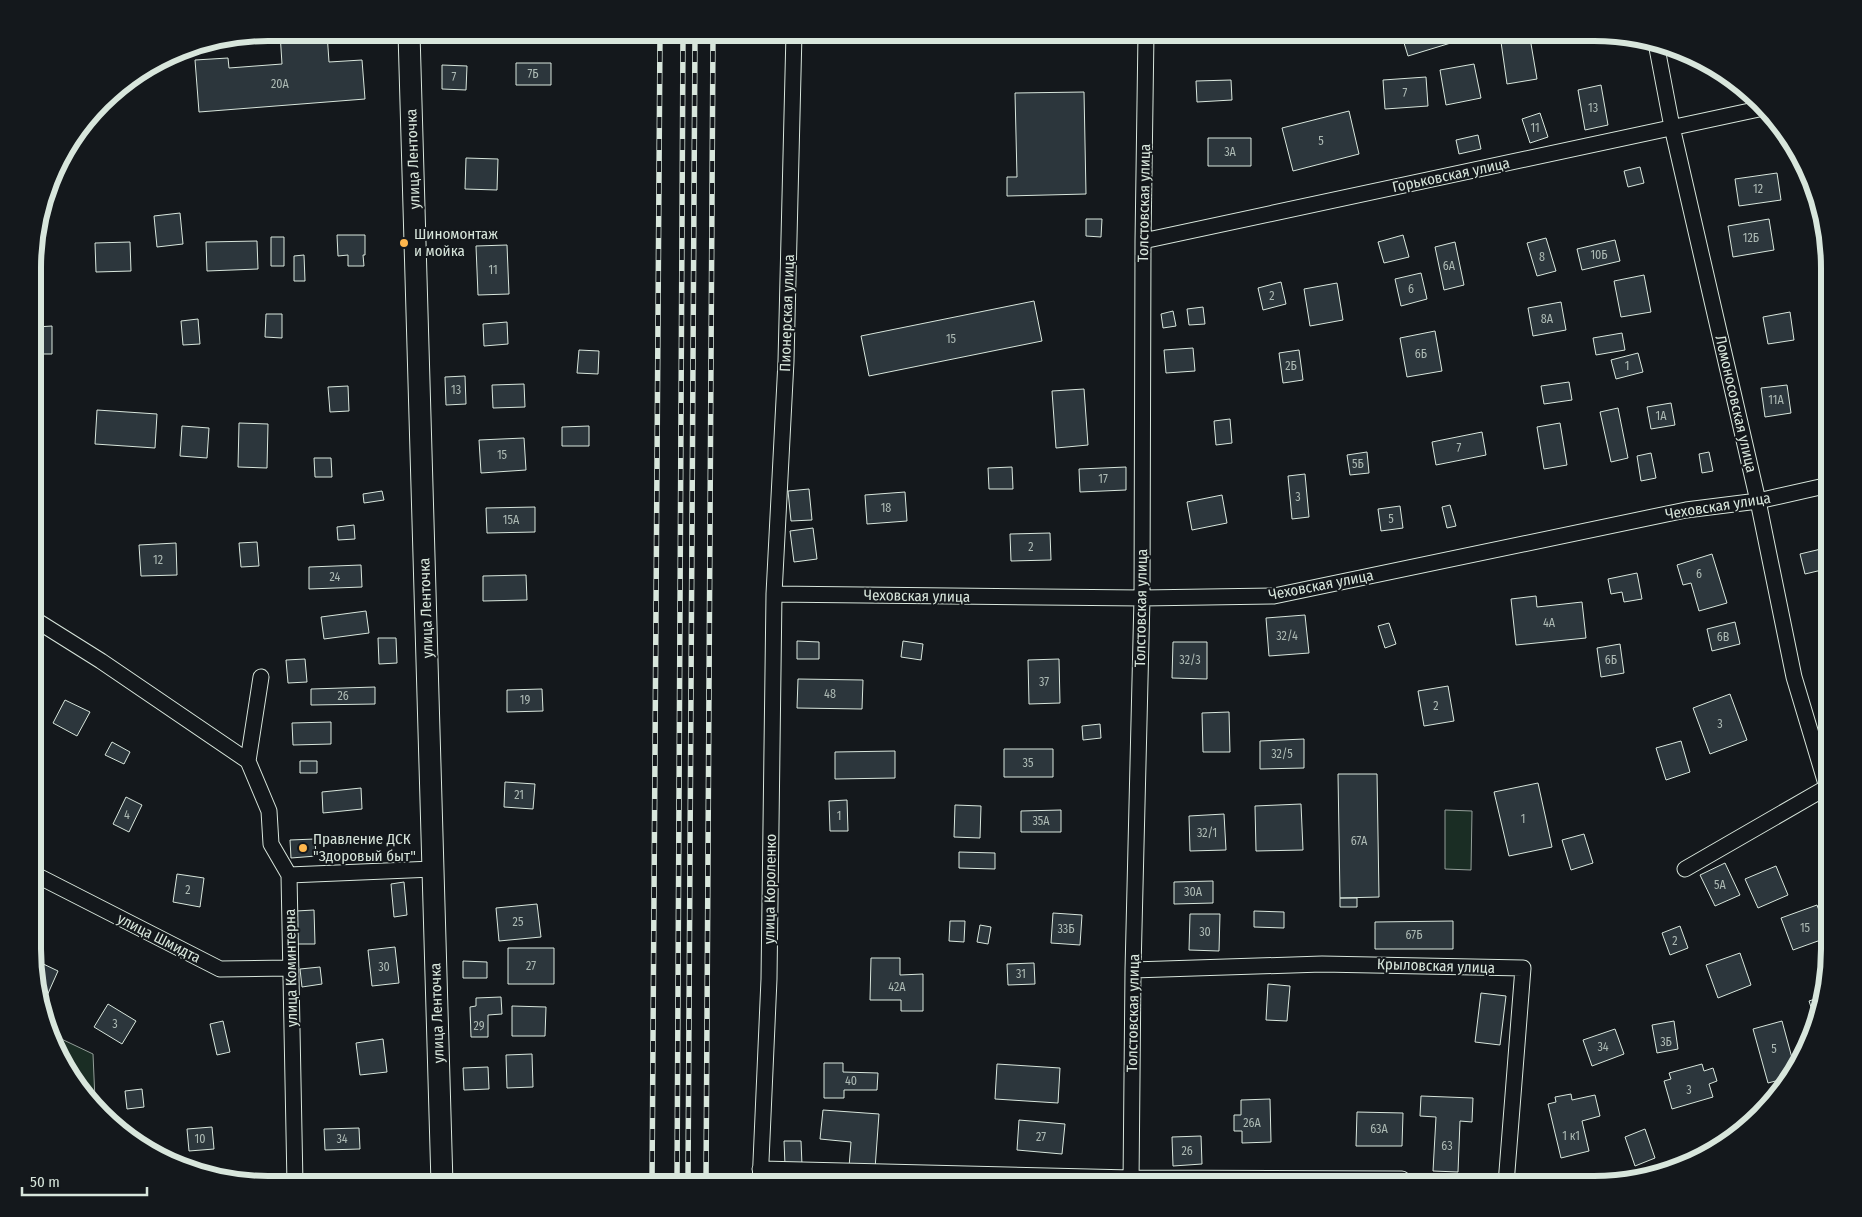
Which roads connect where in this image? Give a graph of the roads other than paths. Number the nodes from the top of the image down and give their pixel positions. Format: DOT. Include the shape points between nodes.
graph roads {
  1 [pos="409,41"];
  2 [pos="794,41"];
  3 [pos="1146,41"];
  4 [pos="1657,50"];
  5 [pos="1756,110"];
  6 [pos="1672,127"];
  7 [pos="1143,241"];
  8 [pos="1821,487"];
  9 [pos="1758,500"];
  10 [pos="774,594"];
  11 [pos="1142,598"];
  12 [pos="41,623"];
  13 [pos="261,677"];
  14 [pos="248,760"];
  15 [pos="1821,766"];
  16 [pos="1821,793"];
  17 [pos="433,869"];
  18 [pos="1685,869"];
  19 [pos="289,874"];
  20 [pos="41,878"];
  21 [pos="291,968"];
  22 [pos="1133,970"];
  23 [pos="760,1169"];
  24 [pos="294,1176"];
  25 [pos="442,1176"];
  26 [pos="760,1176"];
  27 [pos="976,1176"];
  28 [pos="1131,1176"];
  29 [pos="1507,1176"];
  1 -- 17 [label="main road, улица Ленточка"];
  2 -- 10 [label="street, Пионерская улица" via="786,362"];
  3 -- 7 [label="street, Толстовская улица"];
  4 -- 6 [label="street, Ломоносовская улица"];
  5 -- 6 [label="street, Горьковская улица"];
  6 -- 7 [label="street, Горьковская улица"];
  6 -- 9 [label="street, Ломоносовская улица"];
  7 -- 11 [label="street, Толстовская улица"];
  8 -- 9 [label="street, Чеховская улица"];
  9 -- 11 [label="street, Чеховская улица" via="1686,510 1274,596"];
  9 -- 15 [label="street, Ломоносовская улица" via="1794,678"];
  10 -- 11 [label="street, Чеховская улица"];
  10 -- 23 [label="street, улица Короленко" via="769,979"];
  11 -- 22 [label="street, Толстовская улица"];
  12 -- 14 [label="street"];
  13 -- 14 [label="street"];
  14 -- 19 [label="street, улица Коминтерна" via="269,811 271,844"];
  16 -- 18 [label="street"];
  17 -- 19 [label="street"];
  17 -- 25 [label="main road, улица Ленточка"];
  19 -- 21 [label="street, улица Коминтерна"];
  20 -- 21 [label="street, улица Шмидта" via="220,969"];
  21 -- 24 [label="street, улица Коминтерна"];
  22 -- 28 [label="street, Толстовская улица"];
  22 -- 29 [label="street, Крыловская улица" via="1322,964 1523,968"];
  23 -- 26 [label="street, улица Короленко"];
  23 -- 27 [label="street"];
}
